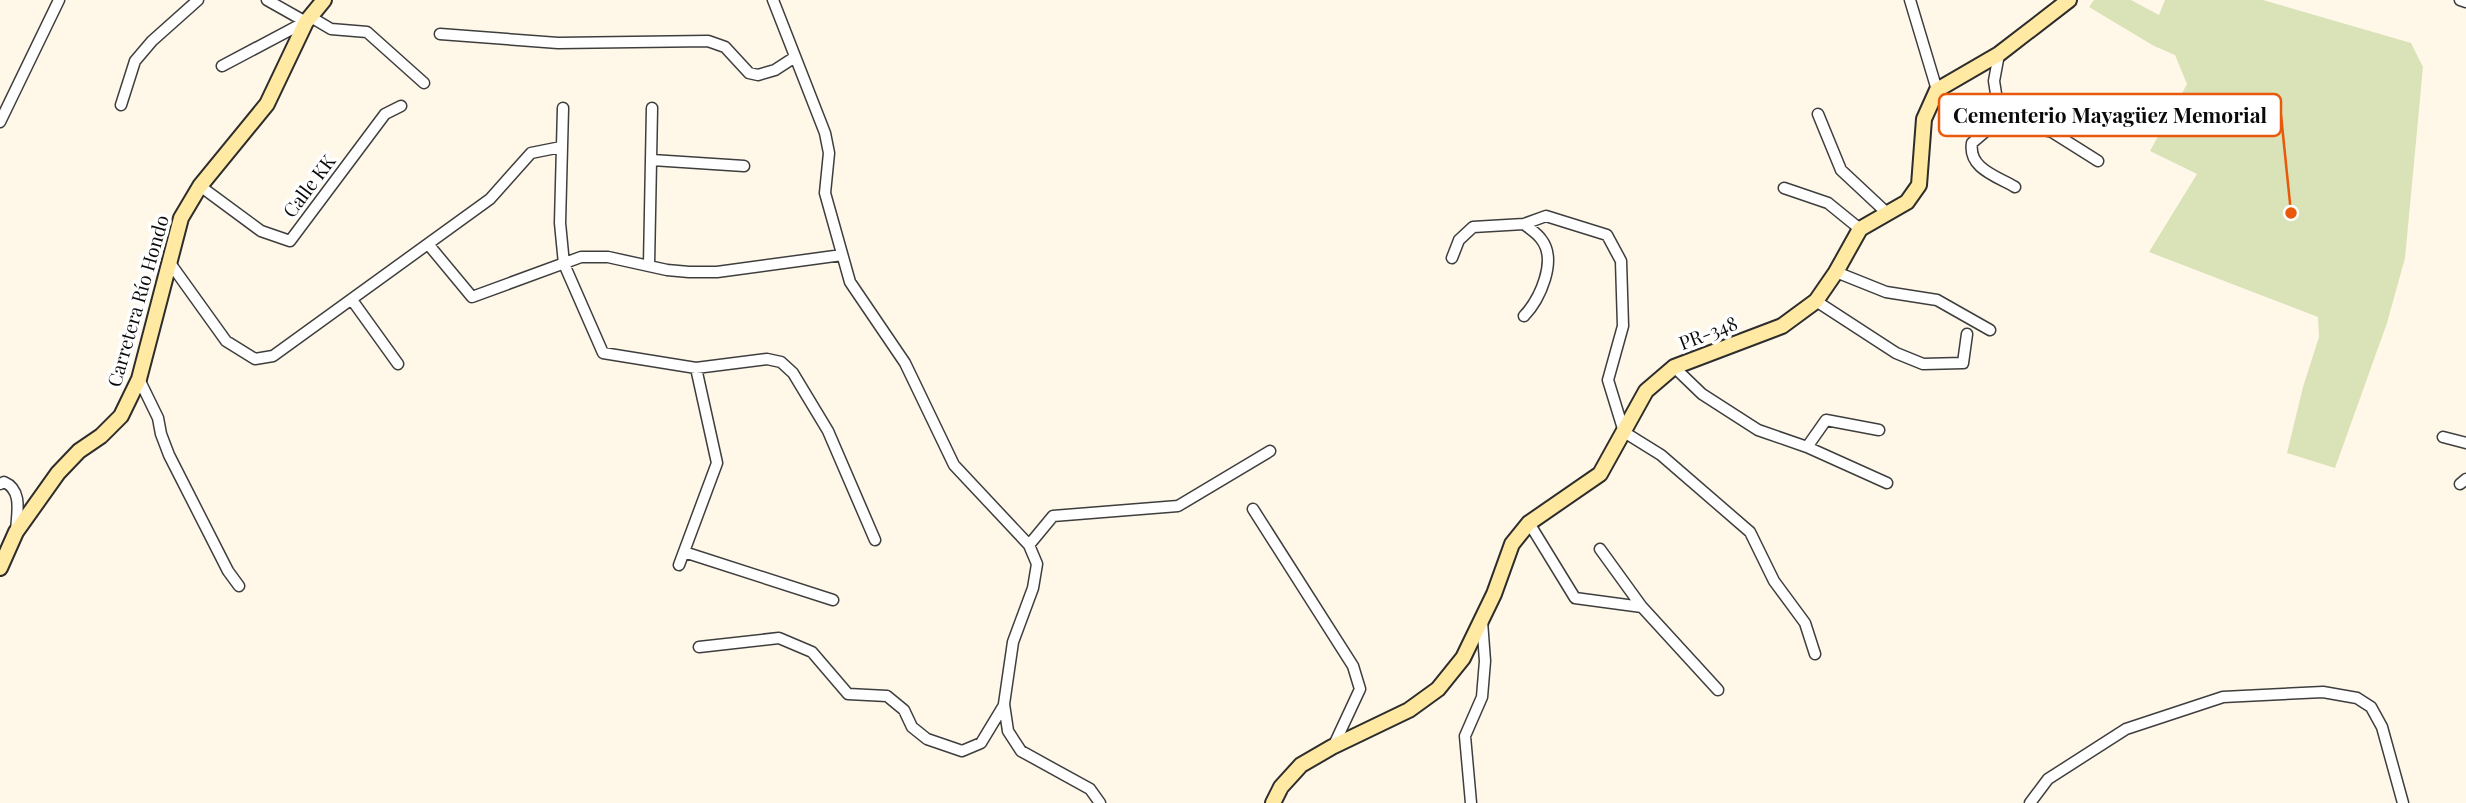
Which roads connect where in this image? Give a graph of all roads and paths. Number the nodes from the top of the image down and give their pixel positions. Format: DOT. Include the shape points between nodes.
graph roads {
  1 [pos="59,0"];
  2 [pos="198,0"];
  3 [pos="267,0"];
  4 [pos="324,0"];
  5 [pos="773,0"];
  6 [pos="1910,0"];
  7 [pos="2070,0"];
  8 [pos="2460,0"];
  9 [pos="2466,2"];
  10 [pos="308,19"];
  11 [pos="440,34"];
  12 [pos="1999,54"];
  13 [pos="795,57"];
  14 [pos="222,66"];
  15 [pos="424,83"];
  16 [pos="1937,90"];
  17 [pos="121,105"];
  18 [pos="401,106"];
  19 [pos="563,108"];
  20 [pos="652,108"];
  21 [pos="1818,114"];
  22 [pos="2000,119"];
  23 [pos="0,122"];
  24 [pos="561,147"];
  25 [pos="652,160"];
  26 [pos="2098,161"];
  27 [pos="744,166"];
  28 [pos="200,186"];
  29 [pos="2015,187"];
  30 [pos="1784,188"];
  31 [pos="1887,214"];
  32 [pos="1524,224"];
  33 [pos="1860,229"];
  34 [pos="428,244"];
  35 [pos="842,255"];
  36 [pos="1452,258"];
  37 [pos="564,264"];
  38 [pos="649,265"];
  39 [pos="168,268"];
  40 [pos="1836,272"];
  41 [pos="352,300"];
  42 [pos="1816,301"];
  43 [pos="1524,316"];
  44 [pos="1990,330"];
  45 [pos="1967,334"];
  46 [pos="398,365"];
  47 [pos="1674,367"];
  48 [pos="696,368"];
  49 [pos="139,379"];
  50 [pos="1879,430"];
  51 [pos="1624,432"];
  52 [pos="2443,437"];
  53 [pos="2466,443"];
  54 [pos="1807,447"];
  55 [pos="1269,451"];
  56 [pos="1887,483"];
  57 [pos="0,484"];
  58 [pos="1253,509"];
  59 [pos="1529,523"];
  60 [pos="16,531"];
  61 [pos="875,540"];
  62 [pos="1029,545"];
  63 [pos="1600,549"];
  64 [pos="684,552"];
  65 [pos="680,565"];
  66 [pos="0,568"];
  67 [pos="239,586"];
  68 [pos="833,600"];
  69 [pos="1642,607"];
  70 [pos="1481,620"];
  71 [pos="699,647"];
  72 [pos="1815,654"];
  73 [pos="1718,690"];
  74 [pos="1004,704"];
  75 [pos="1332,747"];
  76 [pos="1100,803"];
  77 [pos="1273,803"];
  78 [pos="1471,803"];
  79 [pos="2030,803"];
  80 [pos="2403,803"];
  1 -- 23 [label="street"];
  2 -- 17 [label="street" via="135,61"];
  3 -- 10 [label="street"];
  4 -- 10 [label="street, Carretera Río Hondo"];
  5 -- 13 [label="street"];
  6 -- 16 [label="street"];
  7 -- 12 [label="street"];
  8 -- 9 [label="street"];
  10 -- 14 [label="street"];
  10 -- 15 [label="street" via="331,29 367,32"];
  10 -- 28 [label="street, Carretera Río Hondo" via="267,104"];
  11 -- 13 [label="street" via="558,43 708,41 725,47 749,73 758,75"];
  12 -- 16 [label="street"];
  12 -- 22 [label="street" via="1994,81"];
  13 -- 35 [label="street" via="825,133 829,153 825,193"];
  16 -- 31 [label="street" via="1924,119 1919,185 1907,202"];
  18 -- 28 [label="street, Calle KK" via="385,114 290,241 261,232"];
  19 -- 24 [label="street"];
  20 -- 25 [label="street"];
  21 -- 31 [label="street" via="1842,170"];
  22 -- 26 [label="street" via="2052,132"];
  22 -- 29 [label="street" via="1972,143 1970,153 1978,167"];
  24 -- 34 [label="street" via="531,153 490,199"];
  24 -- 37 [label="street"];
  25 -- 27 [label="street"];
  25 -- 38 [label="street"];
  28 -- 39 [label="street, Carretera Río Hondo" via="181,218"];
  30 -- 33 [label="street" via="1828,203"];
  31 -- 33 [label="street"];
  32 -- 36 [label="street" via="1474,227 1459,240"];
  32 -- 43 [label="street" via="1543,240 1549,262 1532,308"];
  32 -- 51 [label="street" via="1546,216 1607,235 1621,261 1623,326 1608,380"];
  33 -- 40 [label="street, PR-348 / PR-348"];
  34 -- 37 [label="street" via="472,297"];
  34 -- 41 [label="street"];
  35 -- 38 [label="street" via="717,272"];
  35 -- 62 [label="street" via="850,282 905,363 954,465"];
  37 -- 38 [label="street" via="582,257 608,257"];
  37 -- 48 [label="street" via="603,353"];
  39 -- 41 [label="street" via="226,341 255,359 273,356"];
  39 -- 49 [label="street, Carretera Río Hondo"];
  40 -- 42 [label="street, PR-348 / PR-348"];
  40 -- 44 [label="street" via="1886,292 1937,300"];
  41 -- 46 [label="street"];
  42 -- 45 [label="street" via="1896,353 1923,364 1963,363"];
  42 -- 47 [label="street, PR-348 / PR-348" via="1782,326"];
  47 -- 51 [label="street, PR-348 / PR-348" via="1646,391"];
  47 -- 54 [label="street" via="1702,394 1758,430"];
  48 -- 61 [label="street" via="767,359 781,362 793,373 828,431"];
  48 -- 64 [label="street" via="717,463"];
  49 -- 60 [label="street, Carretera Río Hondo" via="121,416 58,473"];
  49 -- 67 [label="street" via="169,455"];
  50 -- 54 [label="street" via="1826,420"];
  51 -- 59 [label="street, PR-348 / PR-348" via="1600,474"];
  51 -- 72 [label="street" via="1661,455 1750,532 1774,581 1805,622"];
  52 -- 53 [label="street"];
  54 -- 56 [label="street"];
  55 -- 62 [label="street" via="1178,506 1053,516"];
  57 -- 60 [label="street" via="16,490"];
  58 -- 75 [label="street" via="1353,666 1360,689"];
  59 -- 69 [label="street" via="1576,598"];
  59 -- 70 [label="street, PR-348 / PR-348" via="1512,544"];
  60 -- 66 [label="street, Carretera Río Hondo"];
  62 -- 74 [label="street" via="1037,564 1034,588 1013,642"];
  63 -- 69 [label="street"];
  64 -- 65 [label="street"];
  64 -- 68 [label="street"];
  69 -- 73 [label="street"];
  70 -- 75 [label="street, PR-348 / PR-348" via="1463,658 1438,689 1409,710"];
  70 -- 78 [label="street" via="1482,697 1465,736"];
  71 -- 74 [label="street" via="779,638 812,652 848,694 887,696 927,739 962,751 981,743"];
  74 -- 76 [label="street" via="1008,731 1021,751 1090,789"];
  75 -- 77 [label="street, PR-348 / PR-348" via="1301,765"];
  79 -- 80 [label="street" via="2048,779 2126,729 2223,697 2323,692 2357,698 2371,707 2382,727"];
}
